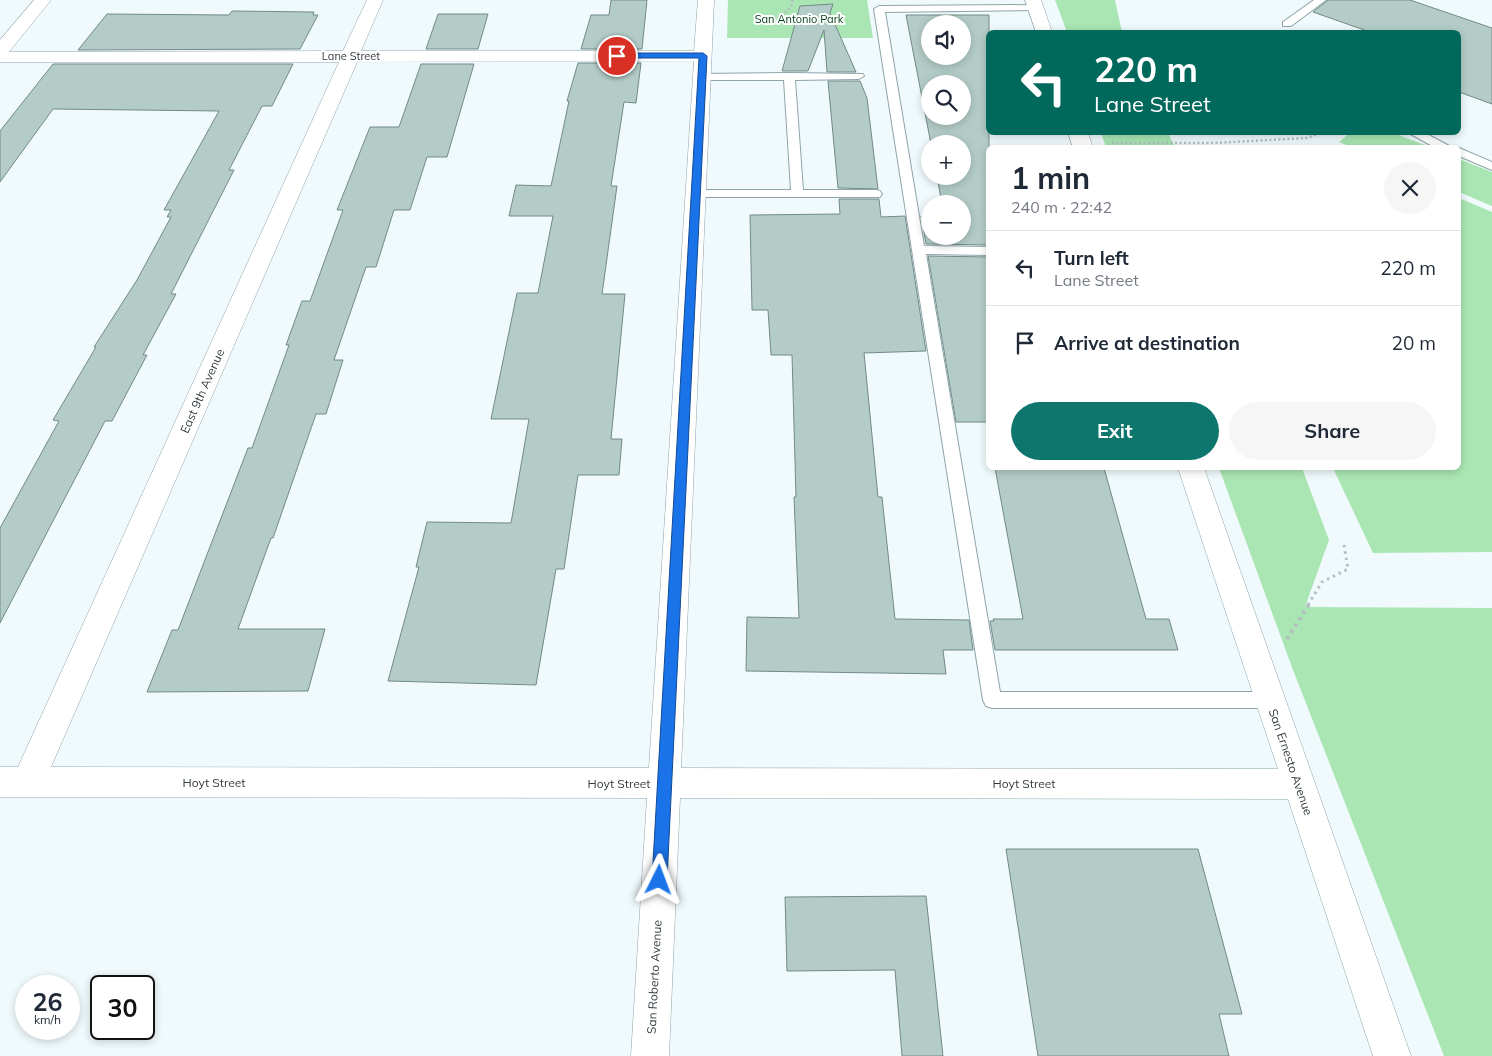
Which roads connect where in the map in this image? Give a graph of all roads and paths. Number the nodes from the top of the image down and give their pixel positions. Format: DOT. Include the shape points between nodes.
graph roads {
  1 [pos="43,0"];
  2 [pos="375,0"];
  3 [pos="706,0"];
  4 [pos="793,0"];
  5 [pos="1321,0"];
  6 [pos="1035,4"];
  7 [pos="784,13"];
  8 [pos="1287,24"];
  9 [pos="1043,30"];
  10 [pos="0,51"];
  11 [pos="351,56"];
  12 [pos="0,57"];
  13 [pos="702,66"];
  14 [pos="789,76"];
  15 [pos="859,76"];
  16 [pos="1315,135"];
  17 [pos="1419,135"];
  18 [pos="1081,141"];
  19 [pos="1440,145"];
  20 [pos="1461,153"];
  21 [pos="1492,166"];
  22 [pos="695,194"];
  23 [pos="797,194"];
  24 [pos="876,194"];
  25 [pos="919,250"];
  26 [pos="986,251"];
  27 [pos="1192,470"];
  28 [pos="1344,545"];
  29 [pos="1286,639"];
  30 [pos="1270,700"];
  31 [pos="14,782"];
  32 [pos="664,783"];
  33 [pos="1298,784"];
  34 [pos="650,1056"];
  35 [pos="1392,1056"];
  1 -- 10 [label="street"];
  2 -- 11 [label="street, East 9th Avenue"];
  3 -- 13 [label="street, San Roberto Avenue"];
  4 -- 7 [label="path" via="792,7"];
  5 -- 8 [label="lane"];
  6 -- 9 [label="street"];
  6 -- 25 [label="lane" via="879,9"];
  11 -- 12 [label="street, Lane Street"];
  11 -- 13 [label="street, Lane Street"];
  11 -- 31 [label="street, East 9th Avenue"];
  13 -- 14 [label="lane"];
  13 -- 22 [label="street, San Roberto Avenue"];
  14 -- 15 [label="lane"];
  14 -- 23 [label="lane"];
  16 -- 18 [label="path" via="1214,143"];
  17 -- 19 [label="lane"];
  20 -- 21 [label="lane"];
  22 -- 23 [label="lane"];
  22 -- 32 [label="street, San Roberto Avenue"];
  23 -- 24 [label="lane"];
  25 -- 26 [label="lane"];
  25 -- 30 [label="lane" via="992,700"];
  27 -- 30 [label="street, San Ernesto Avenue"];
  28 -- 29 [label="path" via="1348,569 1322,582"];
  30 -- 33 [label="street, San Ernesto Avenue"];
  31 -- 32 [label="street, Hoyt Street"];
  32 -- 33 [label="street, Hoyt Street"];
  32 -- 34 [label="street, San Roberto Avenue"];
  33 -- 35 [label="street, San Ernesto Avenue"];
}
